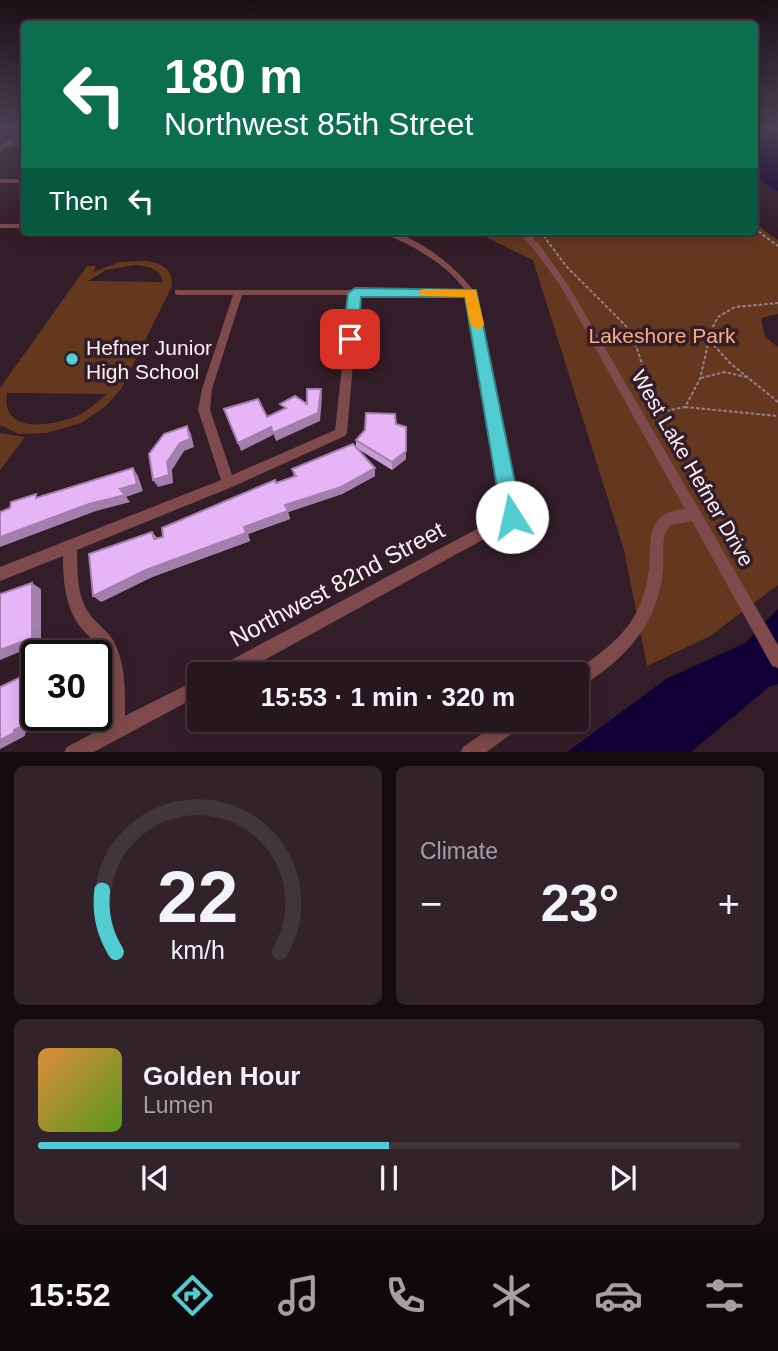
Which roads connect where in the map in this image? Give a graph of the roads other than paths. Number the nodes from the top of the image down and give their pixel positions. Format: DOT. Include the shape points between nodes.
graph roads {
  1 [pos="0,181"];
  2 [pos="21,181"];
  3 [pos="0,226"];
  4 [pos="21,226"];
  5 [pos="392,235"];
  6 [pos="526,235"];
  7 [pos="178,292"];
  8 [pos="238,293"];
  9 [pos="355,293"];
  10 [pos="471,293"];
  11 [pos="228,483"];
  12 [pos="693,515"];
  13 [pos="70,546"];
  14 [pos="0,574"];
  15 [pos="778,660"];
  16 [pos="244,662"];
  17 [pos="589,671"];
  18 [pos="187,693"];
  19 [pos="117,730"];
  20 [pos="499,732"];
  21 [pos="73,752"];
  22 [pos="469,752"];
  1 -- 2 [label="street"];
  3 -- 4 [label="street"];
  5 -- 10 [label="street" via="437,257 460,275"];
  6 -- 12 [label="street, West Lake Hefner Drive" via="566,288"];
  7 -- 8 [label="street"];
  8 -- 9 [label="street"];
  8 -- 11 [label="street" via="204,410"];
  9 -- 10 [label="street"];
  9 -- 11 [label="street" via="341,433"];
  10 -- 16 [label="street, Northwest 82nd Street" via="512,517"];
  11 -- 13 [label="street"];
  12 -- 15 [label="street, West Lake Hefner Drive"];
  12 -- 17 [label="street" via="670,518 662,524 648,606 616,653"];
  13 -- 14 [label="street"];
  13 -- 19 [label="street" via="75,606 112,654"];
  18 -- 19 [label="street"];
  19 -- 21 [label="street"];
  20 -- 22 [label="street"];
}
